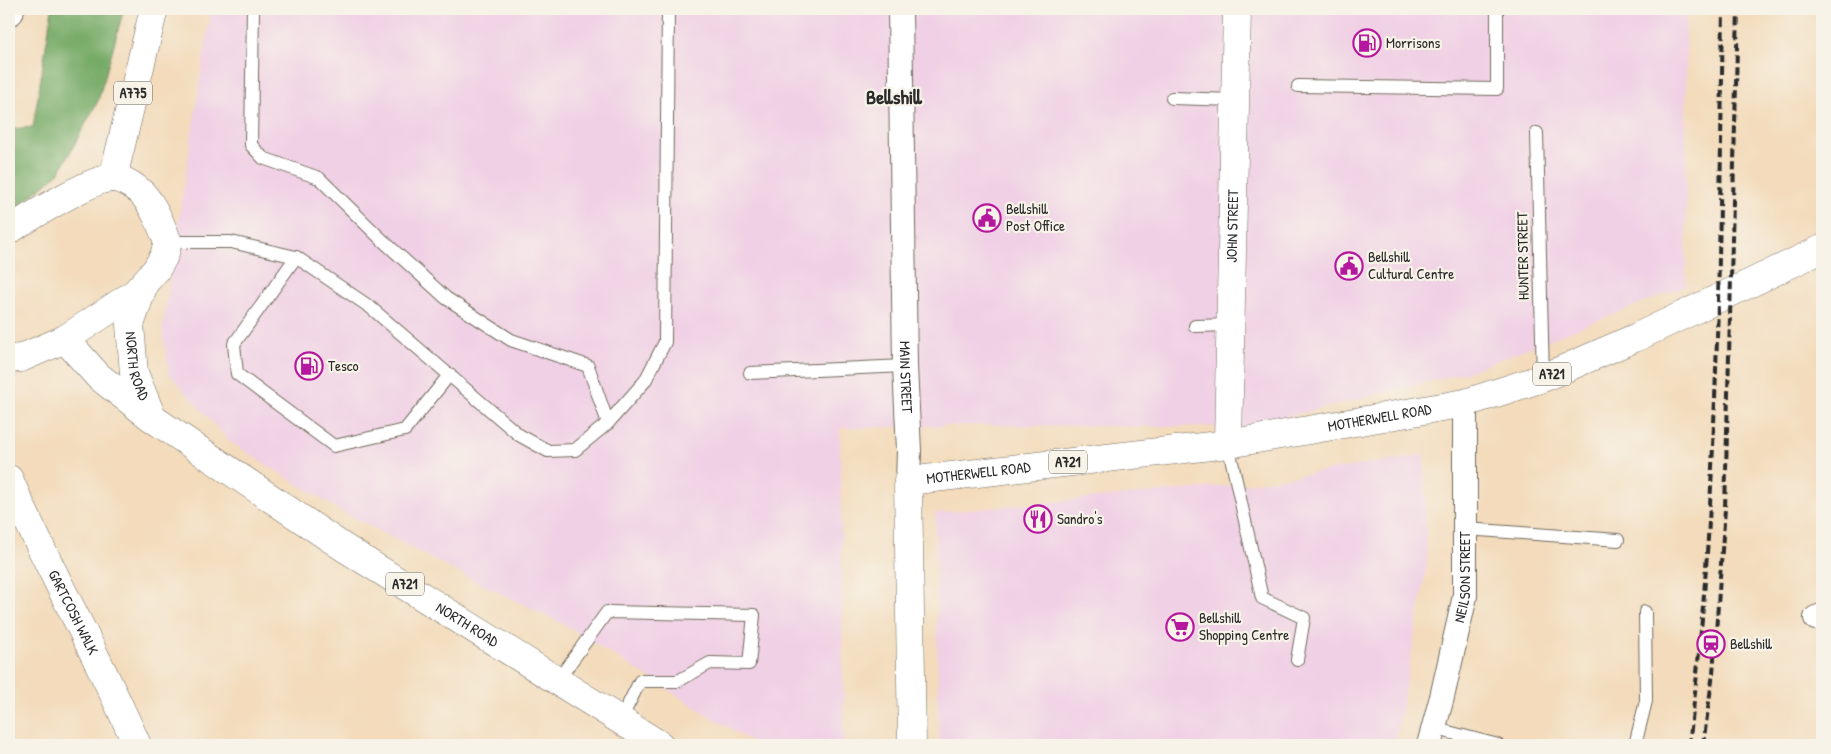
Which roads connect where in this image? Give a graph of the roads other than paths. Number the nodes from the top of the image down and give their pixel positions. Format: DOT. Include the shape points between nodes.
graph roads {
  1 [pos="12,9"];
  2 [pos="154,9"];
  3 [pos="253,9"];
  4 [pos="668,9"];
  5 [pos="900,9"];
  6 [pos="1237,9"];
  7 [pos="1497,9"];
  8 [pos="9,13"];
  9 [pos="1298,86"];
  10 [pos="1172,98"];
  11 [pos="1235,100"];
  12 [pos="1537,133"];
  13 [pos="113,178"];
  14 [pos="9,230"];
  15 [pos="168,242"];
  16 [pos="1822,249"];
  17 [pos="296,257"];
  18 [pos="144,284"];
  19 [pos="1231,325"];
  20 [pos="1195,326"];
  21 [pos="65,339"];
  22 [pos="9,358"];
  23 [pos="904,366"];
  24 [pos="750,373"];
  25 [pos="450,374"];
  26 [pos="1542,378"];
  27 [pos="1465,403"];
  28 [pos="152,418"];
  29 [pos="608,423"];
  30 [pos="1228,444"];
  31 [pos="9,479"];
  32 [pos="908,481"];
  33 [pos="1465,530"];
  34 [pos="1618,540"];
  35 [pos="1645,612"];
  36 [pos="1297,660"];
  37 [pos="558,680"];
  38 [pos="620,721"];
  39 [pos="1431,736"];
  40 [pos="136,745"];
  41 [pos="660,745"];
  42 [pos="912,745"];
  43 [pos="1498,745"];
  44 [pos="1635,745"];
  1 -- 8 [label="street"];
  2 -- 13 [label="main road, A775"];
  3 -- 29 [label="lane" via="251,145 263,158 319,178 446,298 470,314 511,340 588,366"];
  4 -- 29 [label="lane" via="665,342 645,381"];
  5 -- 23 [label="street, MAIN STREET"];
  6 -- 11 [label="main road, JOHN STREET"];
  7 -- 9 [label="lane" via="1497,89"];
  10 -- 11 [label="lane"];
  11 -- 19 [label="main road, JOHN STREET"];
  12 -- 26 [label="lane, HUNTER STREET"];
  13 -- 14 [label="main road" via="71,195"];
  13 -- 15 [label="main road" via="138,189 148,201"];
  15 -- 17 [label="lane" via="231,242"];
  15 -- 18 [label="main road" via="164,256"];
  16 -- 26 [label="main road, MOTHERWELL ROAD / A721" via="1637,337"];
  17 -- 25 [label="lane" via="370,307"];
  17 -- 25 [label="lane" via="234,344 237,374 334,446 405,430"];
  18 -- 21 [label="main road"];
  18 -- 28 [label="main road, NORTH ROAD" via="130,325 134,373"];
  19 -- 20 [label="lane"];
  19 -- 30 [label="main road, JOHN STREET"];
  21 -- 22 [label="main road" via="21,358"];
  21 -- 28 [label="main road, NORTH ROAD / A721" via="98,376"];
  23 -- 24 [label="lane"];
  23 -- 32 [label="street, MAIN STREET"];
  25 -- 29 [label="lane" via="519,434 548,451 575,450"];
  26 -- 27 [label="main road, MOTHERWELL ROAD / A721"];
  27 -- 30 [label="main road, MOTHERWELL ROAD / A721"];
  27 -- 33 [label="street, NEILSON STREET"];
  28 -- 37 [label="main road, NORTH ROAD / A721" via="343,547"];
  30 -- 32 [label="main road, MOTHERWELL ROAD / A721"];
  30 -- 36 [label="lane" via="1262,598 1304,618"];
  31 -- 40 [label="main road, GARTCOSH WALK"];
  32 -- 42 [label="main road, MAIN STREET"];
  33 -- 34 [label="lane"];
  33 -- 39 [label="street, NEILSON STREET" via="1465,596"];
  35 -- 44 [label="lane" via="1646,701"];
  37 -- 38 [label="main road, NORTH ROAD / A721"];
  37 -- 38 [label="lane" via="607,612 754,615 749,664 710,663 678,681 640,681"];
  38 -- 41 [label="main road, NORTH ROAD / A721"];
  39 -- 43 [label="lane"];
}
